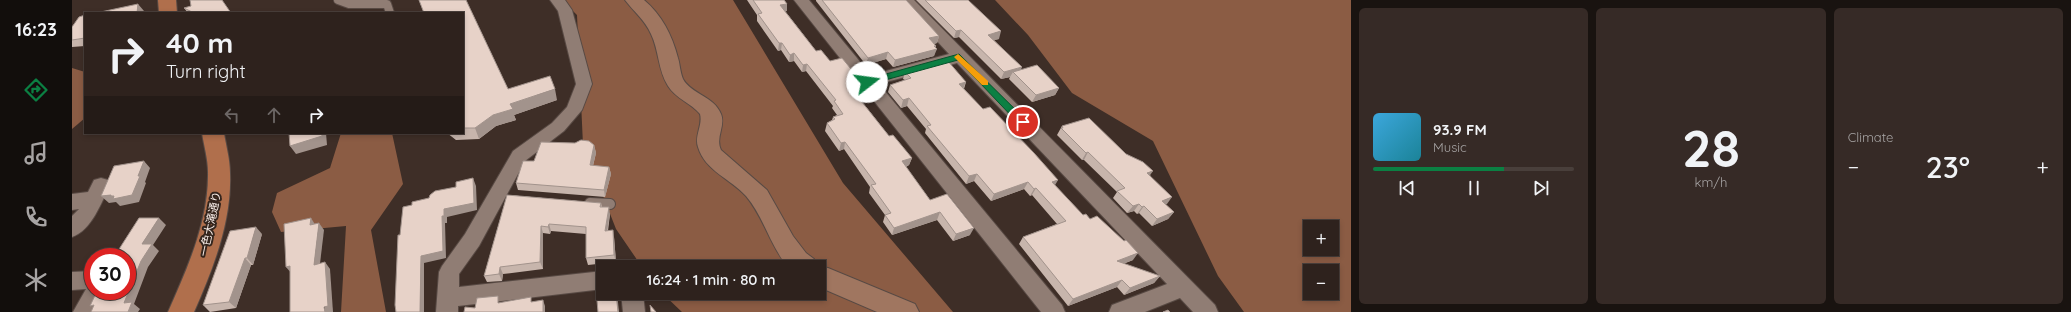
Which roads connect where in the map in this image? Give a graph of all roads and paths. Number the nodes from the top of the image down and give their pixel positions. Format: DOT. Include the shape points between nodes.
graph roads {
  1 [pos="167,0"];
  2 [pos="338,0"];
  3 [pos="557,0"];
  4 [pos="634,0"];
  5 [pos="801,0"];
  6 [pos="906,0"];
  7 [pos="168,12"];
  8 [pos="390,12"];
  9 [pos="959,57"];
  10 [pos="867,82"];
  11 [pos="213,134"];
  12 [pos="72,202"];
  13 [pos="578,202"];
  14 [pos="610,204"];
  15 [pos="72,229"];
  16 [pos="799,260"];
  17 [pos="826,279"];
  18 [pos="84,280"];
  19 [pos="72,281"];
  20 [pos="596,281"];
  21 [pos="1183,287"];
  22 [pos="91,300"];
  23 [pos="633,300"];
  24 [pos="447,305"];
  25 [pos="84,312"];
  26 [pos="181,312"];
  27 [pos="634,312"];
  28 [pos="906,312"];
  29 [pos="1054,312"];
  30 [pos="1120,312"];
  31 [pos="1207,312"];
  1 -- 7 [label="main road"];
  2 -- 8 [label="lane" via="349,4 387,4"];
  3 -- 24 [label="street" via="564,10 584,84 574,110 558,127 519,156 503,195 449,272"];
  4 -- 16 [label="street" via="655,20 664,39 674,81 709,112 712,122 707,136 709,147 716,158 755,190 788,248"];
  5 -- 10 [label="street"];
  6 -- 9 [label="street"];
  9 -- 10 [label="street"];
  9 -- 21 [label="street"];
  10 -- 29 [label="street"];
  11 -- 26 [label="main road, 一色大滝通り" via="220,178 214,217 201,266"];
  12 -- 15 [label="street" via="97,192 85,215"];
  13 -- 14 [label="lane"];
  17 -- 28 [label="street"];
  18 -- 19 [label="street"];
  20 -- 24 [label="street"];
  21 -- 30 [label="street"];
  21 -- 31 [label="street"];
  22 -- 25 [label="street"];
  23 -- 27 [label="street"];
}
